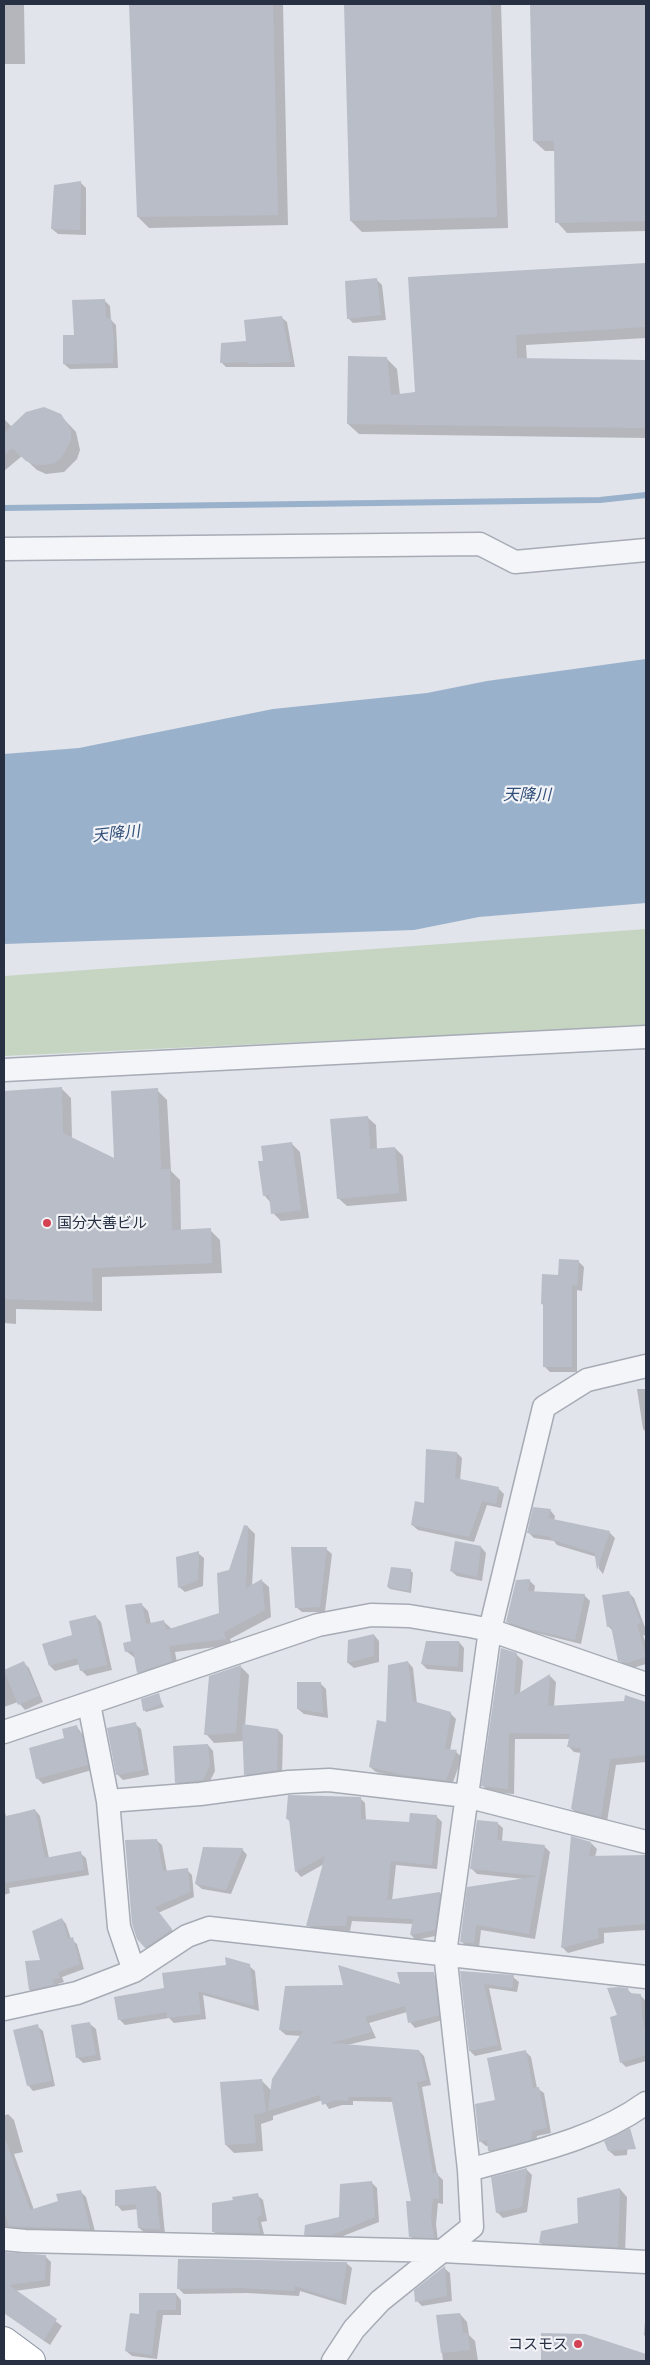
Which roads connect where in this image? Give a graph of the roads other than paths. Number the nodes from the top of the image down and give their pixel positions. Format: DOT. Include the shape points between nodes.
graph roads {
  1 [pos="4,548"];
  2 [pos="646,550"];
  3 [pos="646,1037"];
  4 [pos="4,1070"];
  5 [pos="646,1366"];
  6 [pos="490,1630"];
  7 [pos="646,1684"];
  8 [pos="89,1704"];
  9 [pos="4,1732"];
  10 [pos="466,1796"];
  11 [pos="108,1801"];
  12 [pos="646,1842"];
  13 [pos="445,1953"];
  14 [pos="134,1971"];
  15 [pos="646,1977"];
  16 [pos="4,2009"];
  17 [pos="646,2103"];
  18 [pos="469,2170"];
  19 [pos="4,2238"];
  20 [pos="443,2252"];
  21 [pos="646,2262"];
  22 [pos="4,2341"];
  23 [pos="31,2361"];
  24 [pos="333,2361"];
  1 -- 2 [label="street" via="480,544 515,562"];
  3 -- 4 [label="street"];
  5 -- 6 [label="street" via="587,1380 544,1407"];
  6 -- 7 [label="street"];
  6 -- 8 [label="street" via="409,1616 371,1615 318,1626"];
  6 -- 10 [label="street"];
  8 -- 9 [label="street"];
  8 -- 11 [label="street"];
  10 -- 11 [label="street" via="330,1780"];
  10 -- 12 [label="street"];
  10 -- 13 [label="street"];
  11 -- 14 [label="street" via="119,1927"];
  13 -- 14 [label="street" via="392,1950 209,1928 187,1936"];
  13 -- 15 [label="street"];
  13 -- 18 [label="street"];
  14 -- 16 [label="street" via="77,1993"];
  17 -- 18 [label="street" via="581,2138"];
  18 -- 20 [label="street" via="472,2227"];
  19 -- 20 [label="street"];
  20 -- 21 [label="street"];
  20 -- 24 [label="street" via="380,2300 354,2329"];
  22 -- 23 [label="highway"];
}
